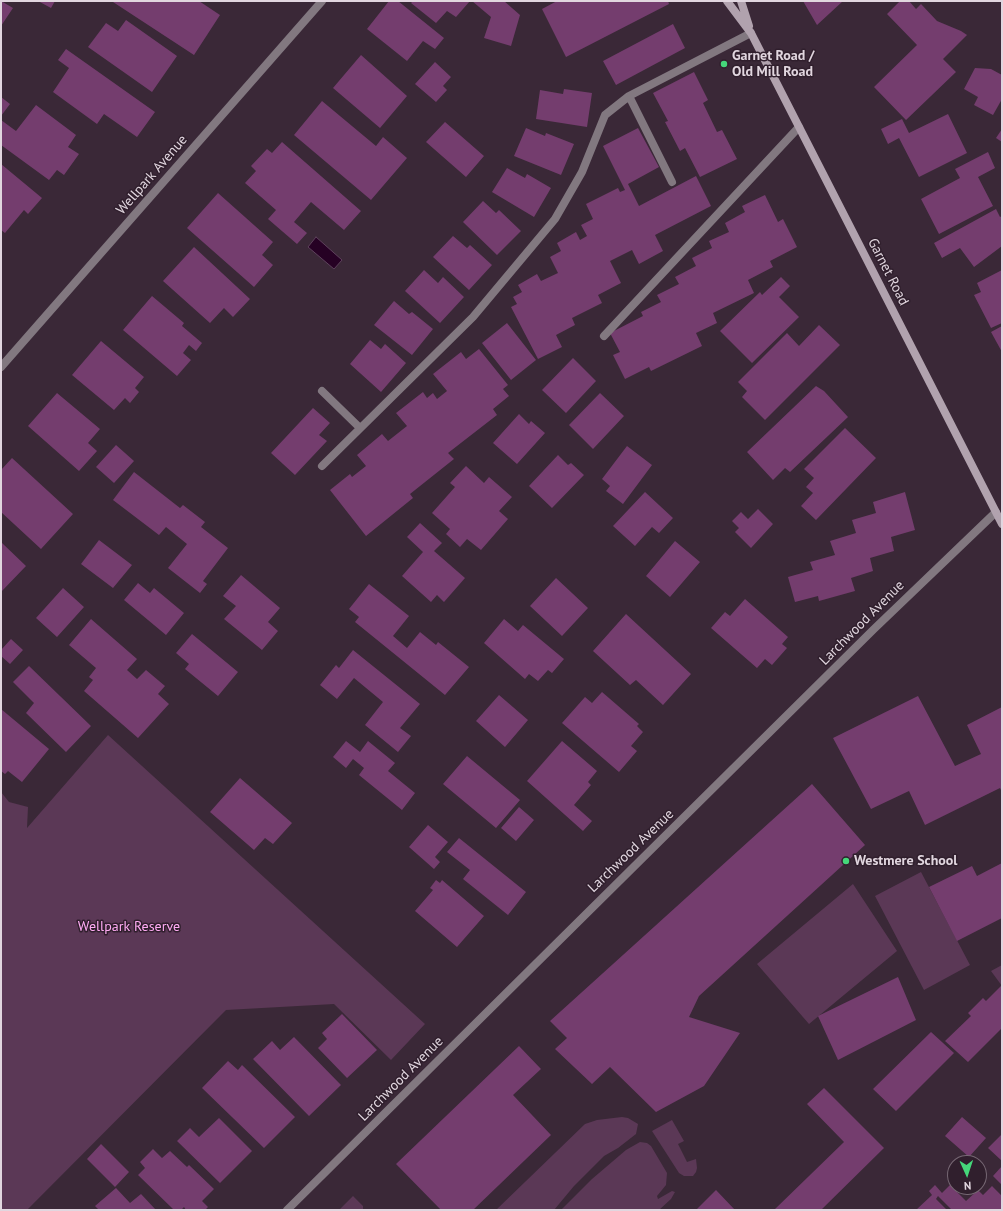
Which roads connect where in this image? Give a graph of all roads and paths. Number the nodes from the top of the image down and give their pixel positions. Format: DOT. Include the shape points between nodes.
graph roads {
  1 [pos="322,1"];
  2 [pos="727,1"];
  3 [pos="741,1"];
  4 [pos="751,33"];
  5 [pos="629,96"];
  6 [pos="799,127"];
  7 [pos="672,182"];
  8 [pos="604,336"];
  9 [pos="1,367"];
  10 [pos="322,391"];
  11 [pos="360,428"];
  12 [pos="322,466"];
  13 [pos="996,512"];
  14 [pos="1002,524"];
  15 [pos="287,1210"];
  1 -- 9 [label="street, Wellpark Avenue"];
  2 -- 4 [label="main road, Garnet Road"];
  3 -- 4 [label="main road, Garnet Road"];
  4 -- 5 [label="street"];
  4 -- 6 [label="main road, Garnet Road"];
  5 -- 7 [label="street"];
  5 -- 11 [label="street" via="605,115 582,172 555,219 473,317"];
  6 -- 8 [label="street"];
  6 -- 13 [label="main road, Garnet Road"];
  10 -- 11 [label="street"];
  11 -- 12 [label="street"];
  13 -- 14 [label="main road, Garnet Road"];
  13 -- 15 [label="street, Larchwood Avenue" via="874,629"];
}
